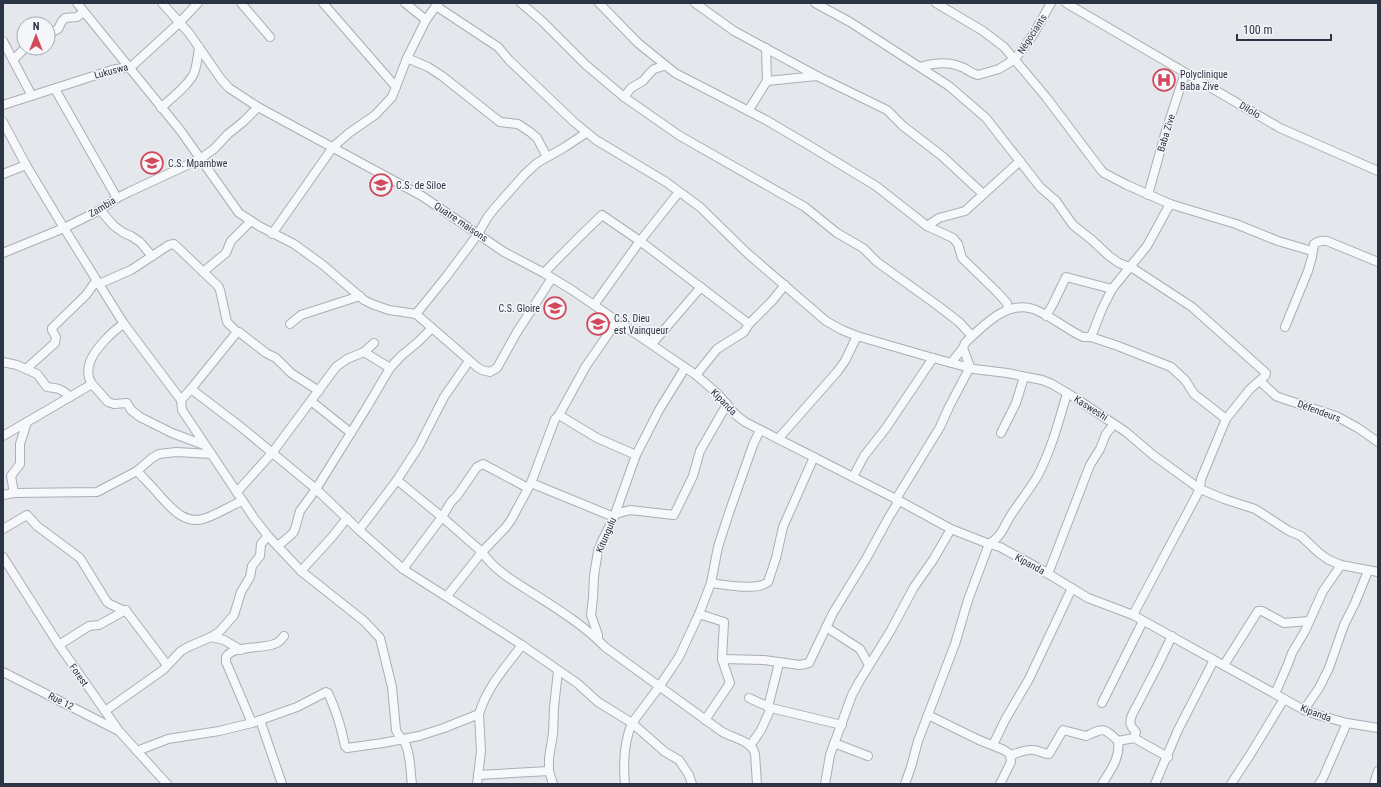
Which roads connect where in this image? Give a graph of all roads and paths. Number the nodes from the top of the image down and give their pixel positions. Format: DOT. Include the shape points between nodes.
graph roads {
  1 [pos="77,3"];
  2 [pos="162,3"];
  3 [pos="198,3"];
  4 [pos="241,3"];
  5 [pos="324,3"];
  6 [pos="405,3"];
  7 [pos="522,3"];
  8 [pos="599,3"];
  9 [pos="695,3"];
  10 [pos="815,3"];
  11 [pos="936,3"];
  12 [pos="1051,3"];
  13 [pos="1066,3"];
  14 [pos="437,4"];
  15 [pos="84,12"];
  16 [pos="426,20"];
  17 [pos="179,23"];
  18 [pos="56,30"];
  19 [pos="270,37"];
  20 [pos="3,41"];
  21 [pos="199,47"];
  22 [pos="766,48"];
  23 [pos="17,56"];
  24 [pos="407,58"];
  25 [pos="1015,59"];
  26 [pos="13,60"];
  27 [pos="664,66"];
  28 [pos="130,67"];
  29 [pos="920,67"];
  30 [pos="1185,73"];
  31 [pos="817,76"];
  32 [pos="767,81"];
  33 [pos="396,87"];
  34 [pos="55,89"];
  35 [pos="32,96"];
  36 [pos="624,97"];
  37 [pos="3,105"];
  38 [pos="258,107"];
  39 [pos="161,108"];
  40 [pos="748,111"];
  41 [pos="3,122"];
  42 [pos="586,133"];
  43 [pos="333,147"];
  44 [pos="547,157"];
  45 [pos="200,159"];
  46 [pos="1020,161"];
  47 [pos="26,165"];
  48 [pos="1378,171"];
  49 [pos="3,174"];
  50 [pos="679,192"];
  51 [pos="983,194"];
  52 [pos="1148,194"];
  53 [pos="116,198"];
  54 [pos="1170,204"];
  55 [pos="100,210"];
  56 [pos="251,221"];
  57 [pos="927,226"];
  58 [pos="64,228"];
  59 [pos="272,234"];
  60 [pos="478,234"];
  61 [pos="640,241"];
  62 [pos="3,243"];
  63 [pos="5,252"];
  64 [pos="1312,252"];
  65 [pos="152,256"];
  66 [pos="1378,262"];
  67 [pos="1130,267"];
  68 [pos="203,272"];
  69 [pos="544,273"];
  70 [pos="552,278"];
  71 [pos="98,282"];
  72 [pos="785,285"];
  73 [pos="701,287"];
  74 [pos="1112,289"];
  75 [pos="360,296"];
  76 [pos="594,305"];
  77 [pos="1008,309"];
  78 [pos="416,314"];
  79 [pos="1046,316"];
  80 [pos="617,321"];
  81 [pos="124,324"];
  82 [pos="290,324"];
  83 [pos="749,324"];
  84 [pos="1285,327"];
  85 [pos="432,328"];
  86 [pos="664,331"];
  87 [pos="238,332"];
  88 [pos="857,336"];
  89 [pos="972,336"];
  90 [pos="642,337"];
  91 [pos="1091,338"];
  92 [pos="374,343"];
  93 [pos="652,344"];
  94 [pos="963,348"];
  95 [pos="364,352"];
  96 [pos="933,358"];
  97 [pos="470,361"];
  98 [pos="3,362"];
  99 [pos="951,363"];
  100 [pos="970,367"];
  101 [pos="390,368"];
  102 [pos="685,368"];
  103 [pos="26,369"];
  104 [pos="696,375"];
  105 [pos="1024,377"];
  106 [pos="1260,381"];
  107 [pos="92,384"];
  108 [pos="191,389"];
  109 [pos="319,391"];
  110 [pos="1067,393"];
  111 [pos="70,397"];
  112 [pos="181,400"];
  113 [pos="311,401"];
  114 [pos="727,404"];
  115 [pos="559,415"];
  116 [pos="1226,419"];
  117 [pos="27,422"];
  118 [pos="1114,424"];
  119 [pos="760,430"];
  120 [pos="351,433"];
  121 [pos="1001,433"];
  122 [pos="3,436"];
  123 [pos="778,439"];
  124 [pos="1378,442"];
  125 [pos="204,445"];
  126 [pos="272,453"];
  127 [pos="211,454"];
  128 [pos="636,455"];
  129 [pos="814,457"];
  130 [pos="137,471"];
  131 [pos="853,476"];
  132 [pos="397,480"];
  133 [pos="530,486"];
  134 [pos="1200,488"];
  135 [pos="316,489"];
  136 [pos="237,492"];
  137 [pos="14,493"];
  138 [pos="3,495"];
  139 [pos="896,499"];
  140 [pos="242,501"];
  141 [pos="615,516"];
  142 [pos="442,517"];
  143 [pos="347,518"];
  144 [pos="3,529"];
  145 [pos="952,529"];
  146 [pos="359,530"];
  147 [pos="268,536"];
  148 [pos="989,544"];
  149 [pos="278,546"];
  150 [pos="482,552"];
  151 [pos="3,557"];
  152 [pos="1341,564"];
  153 [pos="6,568"];
  154 [pos="403,568"];
  155 [pos="301,571"];
  156 [pos="1368,571"];
  157 [pos="1378,572"];
  158 [pos="1048,574"];
  159 [pos="711,583"];
  160 [pos="1072,588"];
  161 [pos="447,596"];
  162 [pos="126,610"];
  163 [pos="699,614"];
  164 [pos="1133,615"];
  165 [pos="591,619"];
  166 [pos="1144,621"];
  167 [pos="1309,621"];
  168 [pos="826,627"];
  169 [pos="584,628"];
  170 [pos="284,636"];
  171 [pos="1172,636"];
  172 [pos="211,637"];
  173 [pos="598,639"];
  174 [pos="59,645"];
  175 [pos="522,645"];
  176 [pos="241,650"];
  177 [pos="722,659"];
  178 [pos="1214,660"];
  179 [pos="779,663"];
  180 [pos="869,664"];
  181 [pos="1224,664"];
  182 [pos="167,665"];
  183 [pos="558,671"];
  184 [pos="3,672"];
  185 [pos="659,687"];
  186 [pos="1275,694"];
  187 [pos="749,698"];
  188 [pos="1284,699"];
  189 [pos="1102,703"];
  190 [pos="770,707"];
  191 [pos="1304,710"];
  192 [pos="105,711"];
  193 [pos="479,714"];
  194 [pos="928,715"];
  195 [pos="260,720"];
  196 [pos="705,720"];
  197 [pos="252,723"];
  198 [pos="632,723"];
  199 [pos="1347,723"];
  200 [pos="842,725"];
  201 [pos="1378,727"];
  202 [pos="119,731"];
  203 [pos="1134,738"];
  204 [pos="402,739"];
  205 [pos="1118,741"];
  206 [pos="834,743"];
  207 [pos="750,746"];
  208 [pos="993,746"];
  209 [pos="137,752"];
  210 [pos="1011,755"];
  211 [pos="868,756"];
  212 [pos="1168,757"];
  213 [pos="1378,771"];
  214 [pos="549,772"];
  215 [pos="478,774"];
  216 [pos="167,784"];
  217 [pos="282,784"];
  218 [pos="412,784"];
  219 [pos="477,784"];
  220 [pos="553,784"];
  221 [pos="625,784"];
  222 [pos="692,784"];
  223 [pos="757,784"];
  224 [pos="825,784"];
  225 [pos="905,784"];
  226 [pos="1000,784"];
  227 [pos="1102,784"];
  228 [pos="1155,784"];
  229 [pos="1231,784"];
  230 [pos="1319,784"];
  231 [pos="1374,784"];
  1 -- 15 [label="street"];
  2 -- 17 [label="street, Quatre maisons"];
  3 -- 17 [label="street, Lukuswa"];
  4 -- 19 [label="street"];
  5 -- 33 [label="street"];
  6 -- 16 [label="street"];
  7 -- 36 [label="street" via="586,65"];
  8 -- 27 [label="street" via="629,35"];
  9 -- 22 [label="street" via="734,31"];
  10 -- 29 [label="street"];
  11 -- 25 [label="street" via="993,38"];
  12 -- 25 [label="street, Négociants"];
  13 -- 30 [label="street, Dilolo"];
  14 -- 16 [label="street"];
  14 -- 42 [label="street, Kasweshi" via="498,47"];
  15 -- 18 [label="street" via="77,17 64,19"];
  15 -- 28 [label="street"];
  16 -- 24 [label="street"];
  17 -- 21 [label="street, Quatre maisons"];
  17 -- 28 [label="street, Lukuswa"];
  20 -- 26 [label="street"];
  21 -- 38 [label="street, Quatre maisons" via="229,88"];
  21 -- 39 [label="street" via="194,74"];
  22 -- 31 [label="street"];
  22 -- 32 [label="street"];
  23 -- 26 [label="street"];
  24 -- 33 [label="street"];
  24 -- 44 [label="street" via="442,76 500,122 518,124 530,132"];
  25 -- 29 [label="street, Négociants" via="999,69 978,76 950,63"];
  25 -- 52 [label="street" via="1101,170 1116,180"];
  26 -- 35 [label="street"];
  27 -- 36 [label="street" via="654,69"];
  27 -- 40 [label="street"];
  28 -- 34 [label="street, Lukuswa" via="112,70"];
  28 -- 39 [label="street"];
  29 -- 46 [label="street" via="949,86 975,108"];
  30 -- 48 [label="street, Dilolo" via="1280,128"];
  30 -- 52 [label="street, Baba Zive"];
  31 -- 32 [label="street"];
  31 -- 51 [label="street" via="887,110"];
  32 -- 40 [label="street"];
  33 -- 43 [label="street" via="392,97 375,115"];
  34 -- 35 [label="street, Lukuswa"];
  34 -- 53 [label="street"];
  35 -- 37 [label="street, Lukuswa"];
  36 -- 89 [label="street" via="680,136 805,207 959,322"];
  38 -- 43 [label="street, Quatre maisons"];
  38 -- 45 [label="street, Zambia"];
  39 -- 45 [label="street"];
  40 -- 57 [label="street" via="876,186"];
  41 -- 47 [label="street"];
  42 -- 44 [label="street"];
  42 -- 50 [label="street, Kasweshi"];
  43 -- 59 [label="street"];
  43 -- 60 [label="street, Quatre maisons" via="422,196"];
  44 -- 60 [label="street" via="524,175 491,213"];
  45 -- 53 [label="street, Zambia"];
  45 -- 56 [label="street" via="235,209"];
  46 -- 51 [label="street"];
  46 -- 67 [label="street" via="1073,225 1109,256"];
  47 -- 49 [label="street"];
  47 -- 58 [label="street"];
  50 -- 61 [label="street"];
  50 -- 72 [label="street, Kasweshi" via="700,207 737,244"];
  51 -- 57 [label="street" via="965,211 939,218"];
  52 -- 54 [label="street"];
  53 -- 55 [label="street, Zambia"];
  54 -- 64 [label="street" via="1236,224"];
  54 -- 67 [label="street" via="1147,246"];
  55 -- 58 [label="street, Zambia"];
  55 -- 65 [label="street" via="114,226 140,242"];
  56 -- 59 [label="street"];
  56 -- 68 [label="street" via="231,241 226,253"];
  57 -- 77 [label="street" via="955,240 962,258 998,292 1007,302"];
  58 -- 63 [label="street, Zambia"];
  58 -- 71 [label="street"];
  59 -- 75 [label="street" via="294,244"];
  60 -- 69 [label="street, Quatre maisons" via="511,256"];
  60 -- 78 [label="street"];
  61 -- 69 [label="street" via="602,215"];
  61 -- 73 [label="street"];
  61 -- 76 [label="street"];
  62 -- 63 [label="street"];
  64 -- 66 [label="street" via="1314,244 1323,240"];
  64 -- 84 [label="street" via="1308,271"];
  65 -- 68 [label="street" via="174,244"];
  65 -- 71 [label="street" via="131,270"];
  67 -- 74 [label="street"];
  67 -- 106 [label="street" via="1192,307 1264,370 1265,376"];
  68 -- 87 [label="street" via="218,286 227,322"];
  69 -- 70 [label="street, Quatre maisons"];
  70 -- 76 [label="street, Quatre maisons"];
  70 -- 97 [label="street" via="496,369 488,373"];
  71 -- 81 [label="street"];
  71 -- 103 [label="street" via="52,328 56,337 55,343"];
  72 -- 83 [label="street"];
  72 -- 88 [label="street, Kasweshi" via="826,321"];
  73 -- 83 [label="street"];
  73 -- 86 [label="street"];
  74 -- 79 [label="street" via="1066,277"];
  74 -- 91 [label="street"];
  75 -- 78 [label="street" via="381,308"];
  75 -- 82 [label="street" via="301,315"];
  76 -- 80 [label="street, Quatre maisons"];
  77 -- 79 [label="street" via="1018,306 1032,308"];
  77 -- 89 [label="street"];
  78 -- 85 [label="street"];
  79 -- 91 [label="street" via="1083,337"];
  80 -- 90 [label="street, Quatre maisons"];
  80 -- 115 [label="street" via="586,366"];
  81 -- 107 [label="street" via="108,337 90,362 88,376"];
  81 -- 112 [label="street"];
  83 -- 104 [label="street" via="744,332 717,349"];
  85 -- 97 [label="street"];
  85 -- 101 [label="street"];
  86 -- 90 [label="street"];
  86 -- 93 [label="street"];
  87 -- 108 [label="street"];
  87 -- 109 [label="street"];
  88 -- 96 [label="street, Kasweshi"];
  88 -- 123 [label="street" via="837,372"];
  89 -- 94 [label="street"];
  90 -- 93 [label="street, Quatre maisons"];
  91 -- 116 [label="street" via="1171,367 1185,380 1194,394"];
  92 -- 95 [label="street"];
  93 -- 102 [label="street, Quatre maisons"];
  94 -- 99 [label="street"];
  94 -- 100 [label="street"];
  95 -- 101 [label="street"];
  95 -- 109 [label="street" via="339,364"];
  96 -- 99 [label="street, Kasweshi"];
  96 -- 131 [label="street" via="864,456"];
  97 -- 132 [label="street" via="444,397 419,446"];
  98 -- 103 [label="street"];
  99 -- 100 [label="street, Kasweshi"];
  100 -- 105 [label="street, Kasweshi"];
  100 -- 139 [label="street" via="940,427"];
  101 -- 120 [label="street"];
  102 -- 104 [label="street, Quatre maisons"];
  102 -- 128 [label="street, Kitungulu" via="659,410"];
  103 -- 111 [label="street" via="37,374 47,387 59,388"];
  104 -- 114 [label="street, Kipanda"];
  105 -- 110 [label="street, Kasweshi" via="1042,380"];
  105 -- 121 [label="street" via="1016,403"];
  106 -- 116 [label="street" via="1250,389"];
  106 -- 124 [label="street, Défendeurs" via="1276,396 1336,416"];
  107 -- 111 [label="street"];
  107 -- 125 [label="street" via="108,402 127,403 140,417"];
  108 -- 112 [label="street"];
  108 -- 126 [label="street"];
  109 -- 113 [label="street"];
  110 -- 118 [label="street, Kasweshi"];
  110 -- 148 [label="street" via="1046,460 997,539"];
  111 -- 117 [label="street"];
  112 -- 125 [label="street" via="182,410"];
  113 -- 120 [label="street"];
  113 -- 126 [label="street"];
  114 -- 119 [label="street, Kipanda" via="736,415"];
  114 -- 141 [label="street" via="700,451 693,476 674,515 630,510"];
  115 -- 128 [label="street" via="597,438"];
  115 -- 133 [label="street" via="553,423"];
  116 -- 134 [label="street" via="1201,479"];
  117 -- 122 [label="street"];
  117 -- 137 [label="street" via="20,444 21,462 11,476"];
  118 -- 134 [label="street, Kasweshi"];
  118 -- 158 [label="street" via="1090,465"];
  119 -- 123 [label="street, Kipanda"];
  119 -- 159 [label="street" via="752,445 718,547"];
  120 -- 135 [label="street"];
  123 -- 129 [label="street, Kipanda"];
  125 -- 127 [label="street"];
  126 -- 135 [label="street"];
  126 -- 136 [label="street"];
  127 -- 130 [label="street" via="158,454"];
  127 -- 136 [label="street"];
  128 -- 141 [label="street, Kitungulu"];
  129 -- 131 [label="street, Kipanda"];
  129 -- 159 [label="street" via="783,527 768,582 758,586"];
  130 -- 137 [label="street" via="97,492"];
  130 -- 140 [label="street" via="170,508 195,521"];
  131 -- 139 [label="street, Kipanda"];
  132 -- 142 [label="street"];
  132 -- 146 [label="street"];
  133 -- 141 [label="street"];
  133 -- 142 [label="street" via="483,464 480,465"];
  133 -- 150 [label="street" via="506,527"];
  134 -- 152 [label="street, Kasweshi" via="1255,509 1301,536 1329,560"];
  134 -- 164 [label="street"];
  135 -- 143 [label="street"];
  135 -- 149 [label="street" via="300,511 296,529"];
  136 -- 140 [label="street"];
  137 -- 138 [label="street"];
  139 -- 145 [label="street, Kipanda"];
  139 -- 168 [label="street" via="898,504"];
  140 -- 147 [label="street"];
  141 -- 165 [label="street, Kitungulu" via="598,551"];
  142 -- 150 [label="street"];
  142 -- 154 [label="street"];
  143 -- 146 [label="street"];
  143 -- 155 [label="street"];
  144 -- 162 [label="street" via="27,515 37,526 80,558 107,602"];
  145 -- 148 [label="street, Kipanda"];
  145 -- 180 [label="street"];
  146 -- 154 [label="street"];
  147 -- 149 [label="street"];
  147 -- 172 [label="street" via="261,544 260,556 252,566 234,615"];
  148 -- 158 [label="street, Kipanda" via="1000,547"];
  148 -- 194 [label="street"];
  149 -- 155 [label="street"];
  150 -- 161 [label="street"];
  150 -- 169 [label="street" via="500,572"];
  151 -- 153 [label="street, Forest"];
  152 -- 156 [label="street, Kasweshi"];
  152 -- 167 [label="street" via="1323,591"];
  153 -- 174 [label="street, Forest"];
  154 -- 161 [label="street"];
  155 -- 204 [label="street" via="364,621 380,638 392,687 396,730"];
  156 -- 157 [label="street, Kasweshi"];
  156 -- 191 [label="street" via="1344,625 1329,668"];
  158 -- 160 [label="street, Kipanda"];
  159 -- 163 [label="street"];
  160 -- 164 [label="street, Kipanda" via="1088,598"];
  160 -- 208 [label="street" via="1029,679"];
  161 -- 175 [label="street"];
  162 -- 174 [label="street" via="99,625 89,626"];
  162 -- 182 [label="street"];
  163 -- 177 [label="street" via="724,622"];
  163 -- 185 [label="street" via="679,656"];
  164 -- 166 [label="street, Kipanda"];
  165 -- 169 [label="street"];
  165 -- 173 [label="street, Kitungulu"];
  166 -- 171 [label="street, Kipanda"];
  166 -- 189 [label="street"];
  167 -- 181 [label="street" via="1284,623 1258,611"];
  167 -- 186 [label="street"];
  168 -- 179 [label="street" via="809,664"];
  168 -- 180 [label="street" via="860,649"];
  169 -- 173 [label="street"];
  170 -- 176 [label="street" via="272,645"];
  171 -- 178 [label="street, Kipanda"];
  171 -- 203 [label="street" via="1132,715 1130,724 1136,732"];
  172 -- 176 [label="street" via="224,640"];
  172 -- 182 [label="street" via="188,646"];
  173 -- 185 [label="street, Kitungulu"];
  174 -- 192 [label="street, Forest"];
  175 -- 183 [label="street"];
  175 -- 193 [label="street" via="487,693"];
  176 -- 197 [label="street" via="229,653 226,659"];
  177 -- 179 [label="street"];
  177 -- 196 [label="street" via="730,682"];
  178 -- 181 [label="street, Kipanda"];
  178 -- 212 [label="street" via="1178,730"];
  179 -- 190 [label="street"];
  180 -- 200 [label="street" via="852,695"];
  181 -- 186 [label="street, Kipanda"];
  182 -- 192 [label="street"];
  183 -- 198 [label="street" via="598,702"];
  183 -- 214 [label="street" via="553,734 548,758"];
  184 -- 202 [label="street, Rue 12"];
  185 -- 196 [label="street, Kitungulu"];
  185 -- 198 [label="street"];
  186 -- 188 [label="street, Kipanda"];
  187 -- 190 [label="street"];
  188 -- 191 [label="street, Kipanda"];
  188 -- 229 [label="street"];
  190 -- 200 [label="street"];
  190 -- 207 [label="street" via="761,730"];
  191 -- 199 [label="street, Kipanda"];
  192 -- 202 [label="street, Forest"];
  193 -- 204 [label="street" via="444,728"];
  193 -- 215 [label="street" via="481,751"];
  194 -- 208 [label="street"];
  194 -- 225 [label="street"];
  195 -- 197 [label="street"];
  195 -- 204 [label="street" via="297,707 327,692 338,716 346,748"];
  195 -- 217 [label="street"];
  196 -- 207 [label="street, Kitungulu"];
  197 -- 209 [label="street" via="168,739"];
  198 -- 221 [label="street" via="625,750"];
  198 -- 222 [label="street" via="670,756 679,760"];
  199 -- 201 [label="street, Kipanda"];
  199 -- 230 [label="street"];
  200 -- 206 [label="street"];
  202 -- 209 [label="street, Forest"];
  203 -- 205 [label="street"];
  203 -- 212 [label="street"];
  204 -- 218 [label="street" via="407,748"];
  205 -- 210 [label="street" via="1107,731 1097,730 1086,736 1063,730 1049,754 1034,750"];
  205 -- 227 [label="street" via="1117,759"];
  206 -- 211 [label="street"];
  206 -- 224 [label="street"];
  207 -- 223 [label="street" via="755,754"];
  208 -- 210 [label="street"];
  209 -- 216 [label="street, Forest"];
  210 -- 226 [label="street" via="1010,765"];
  212 -- 228 [label="street"];
  213 -- 231 [label="street"];
  214 -- 215 [label="street"];
  214 -- 220 [label="street"];
  215 -- 219 [label="street"];
}
